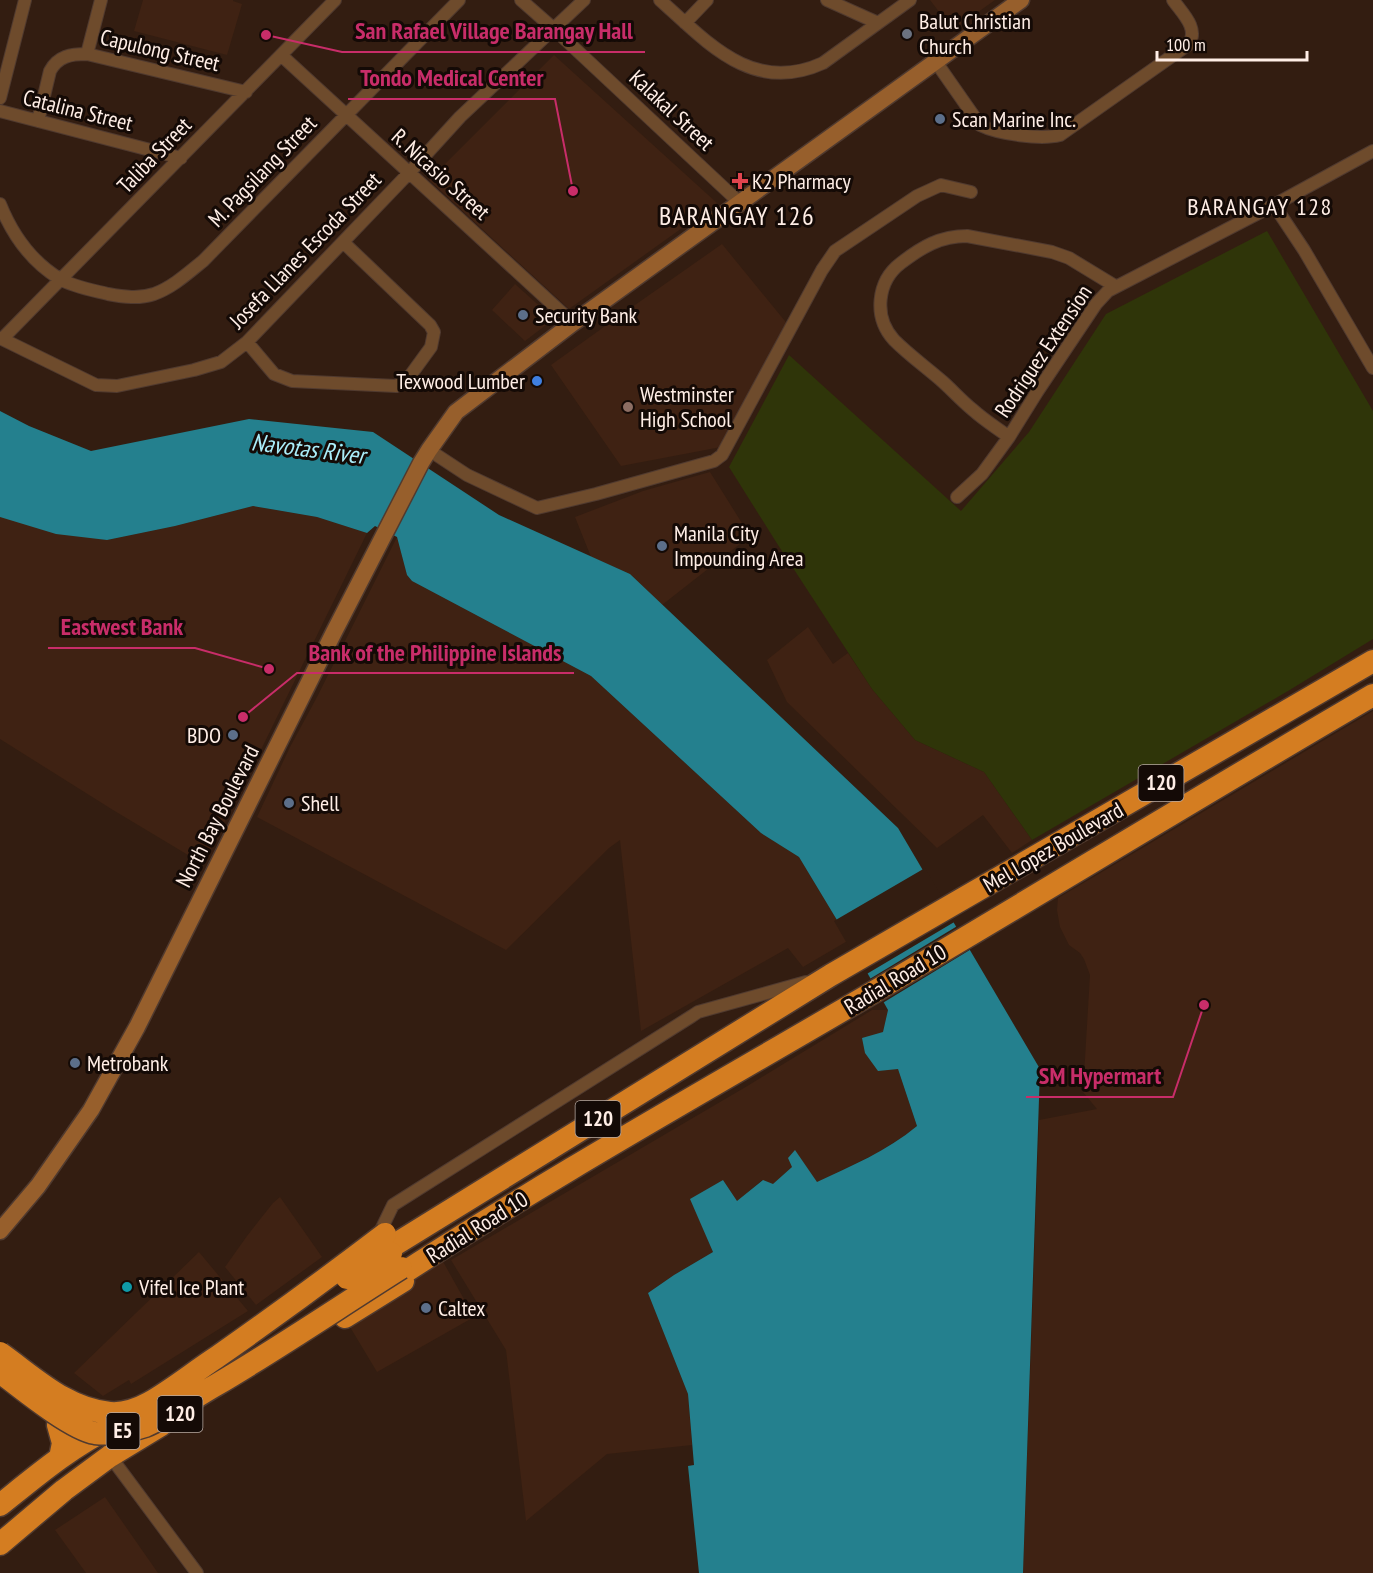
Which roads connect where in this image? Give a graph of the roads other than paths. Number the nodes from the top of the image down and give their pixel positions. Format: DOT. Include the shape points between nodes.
graph roads {
  1 [pos="25,0"];
  2 [pos="101,0"];
  3 [pos="335,0"];
  4 [pos="459,0"];
  5 [pos="521,0"];
  6 [pos="584,0"];
  7 [pos="660,0"];
  8 [pos="707,0"];
  9 [pos="827,0"];
  10 [pos="910,0"];
  11 [pos="1021,0"];
  12 [pos="1173,0"];
  13 [pos="685,23"];
  14 [pos="878,23"];
  15 [pos="554,29"];
  16 [pos="87,54"];
  17 [pos="281,55"];
  18 [pos="936,62"];
  19 [pos="246,92"];
  20 [pos="0,98"];
  21 [pos="0,111"];
  22 [pos="346,115"];
  23 [pos="38,121"];
  24 [pos="1373,151"];
  25 [pos="181,158"];
  26 [pos="409,173"];
  27 [pos="971,192"];
  28 [pos="740,203"];
  29 [pos="0,204"];
  30 [pos="1274,205"];
  31 [pos="343,242"];
  32 [pos="62,280"];
  33 [pos="1115,286"];
  34 [pos="573,323"];
  35 [pos="1,338"];
  36 [pos="247,342"];
  37 [pos="1373,368"];
  38 [pos="1010,437"];
  39 [pos="425,456"];
  40 [pos="957,497"];
  41 [pos="1373,661"];
  42 [pos="1373,695"];
  43 [pos="950,907"];
  44 [pos="970,934"];
  45 [pos="831,975"];
  46 [pos="678,1106"];
  47 [pos="0,1231"];
  48 [pos="366,1262"];
  49 [pos="380,1288"];
  50 [pos="234,1345"];
  51 [pos="0,1353"];
  52 [pos="248,1366"];
  53 [pos="0,1372"];
  54 [pos="80,1412"];
  55 [pos="137,1414"];
  56 [pos="58,1425"];
  57 [pos="110,1456"];
  58 [pos="60,1458"];
  59 [pos="0,1506"];
  60 [pos="0,1544"];
  61 [pos="197,1573"];
  1 -- 20 [label="street"];
  2 -- 16 [label="street"];
  3 -- 17 [label="street, Taliba Street"];
  4 -- 22 [label="street, M. Pagsilang Street"];
  5 -- 15 [label="street, Kalakal Street"];
  6 -- 15 [label="street, Josefa Llanes Escoda Street"];
  7 -- 13 [label="street"];
  8 -- 13 [label="street"];
  9 -- 14 [label="street"];
  10 -- 14 [label="street"];
  11 -- 18 [label="main road, North Bay Boulevard"];
  12 -- 18 [label="street" via="1193,28 1189,44 1060,135 1031,136 980,125"];
  13 -- 14 [label="street" via="735,62 772,73 808,70 823,63"];
  15 -- 26 [label="street, Josefa Llanes Escoda Street" via="460,117"];
  15 -- 28 [label="street, Kalakal Street"];
  16 -- 19 [label="street, Capulong Street"];
  16 -- 23 [label="street, Capulong Street" via="66,56 53,65"];
  17 -- 19 [label="street, Taliba Street"];
  17 -- 22 [label="street, R. Nicasio Street"];
  18 -- 28 [label="main road, North Bay Boulevard"];
  19 -- 25 [label="street, Taliba Street"];
  21 -- 23 [label="street, Catalina Street"];
  22 -- 26 [label="street, R. Nicasio Street"];
  22 -- 32 [label="street, M. Pagsilang Street" via="203,261 170,288 137,298 89,290"];
  23 -- 25 [label="street, Catalina Street"];
  24 -- 30 [label="street, Rodriguez Extension"];
  25 -- 32 [label="street, Taliba Street"];
  26 -- 31 [label="street, Josefa Llanes Escoda Street"];
  26 -- 34 [label="street, R. Nicasio Street"];
  27 -- 39 [label="street" via="941,185 917,195 835,251 722,455 714,461 537,508"];
  28 -- 34 [label="main road, North Bay Boulevard"];
  29 -- 32 [label="street, M. Pagsilang Street" via="24,247"];
  30 -- 33 [label="street, Rodriguez Extension"];
  30 -- 37 [label="street"];
  31 -- 36 [label="street, Josefa Llanes Escoda Street"];
  31 -- 36 [label="street" via="434,333 431,347 406,380 396,386 292,381 274,374"];
  32 -- 35 [label="street, Taliba Street"];
  33 -- 38 [label="street, Rodriguez Extension" via="1096,304"];
  33 -- 38 [label="street" via="1053,252 967,236 937,240 899,265 885,280 880,297 882,315 894,339 973,410"];
  34 -- 39 [label="main road, North Bay Boulevard" via="456,412"];
  35 -- 36 [label="street, Josefa Llanes Escoda Street" via="96,385 106,386 221,362"];
  38 -- 40 [label="street, Rodriguez Extension" via="982,474"];
  39 -- 47 [label="main road, North Bay Boulevard" via="138,1027 91,1110 38,1186"];
  41 -- 43 [label="highway, Mel Lopez Boulevard / 120"];
  42 -- 44 [label="highway, Mel Lopez Boulevard / 120"];
  43 -- 45 [label="highway, Radial Road 10 / 120"];
  44 -- 46 [label="highway, Radial Road 10 / 120"];
  45 -- 48 [label="highway, Radial Road 10 / 120"];
  45 -- 48 [label="street" via="698,1012 393,1204"];
  45 -- 50 [label="highway, bridge" via="753,1008 652,1069 386,1234"];
  46 -- 49 [label="highway, Radial Road 10 / 120"];
  46 -- 52 [label="highway, bridge" via="646,1133 334,1323"];
  48 -- 49 [label="highway"];
  48 -- 55 [label="highway, Radial Road 10 / 120"];
  49 -- 57 [label="highway, Radial Road 10 / 120" via="301,1341"];
  50 -- 51 [label="highway, E5, bridge" via="148,1403 115,1413 67,1401"];
  50 -- 52 [label="highway, bridge" via="395,1260"];
  52 -- 53 [label="highway, E5, bridge" via="153,1422 110,1433 80,1428"];
  54 -- 55 [label="highway" via="118,1417"];
  55 -- 58 [label="highway, Radial Road 10 / 120"];
  56 -- 58 [label="highway" via="63,1443"];
  57 -- 60 [label="highway, Radial Road 10 / 120"];
  57 -- 61 [label="street"];
  58 -- 59 [label="highway, Radial Road 10 / 120"];
}
